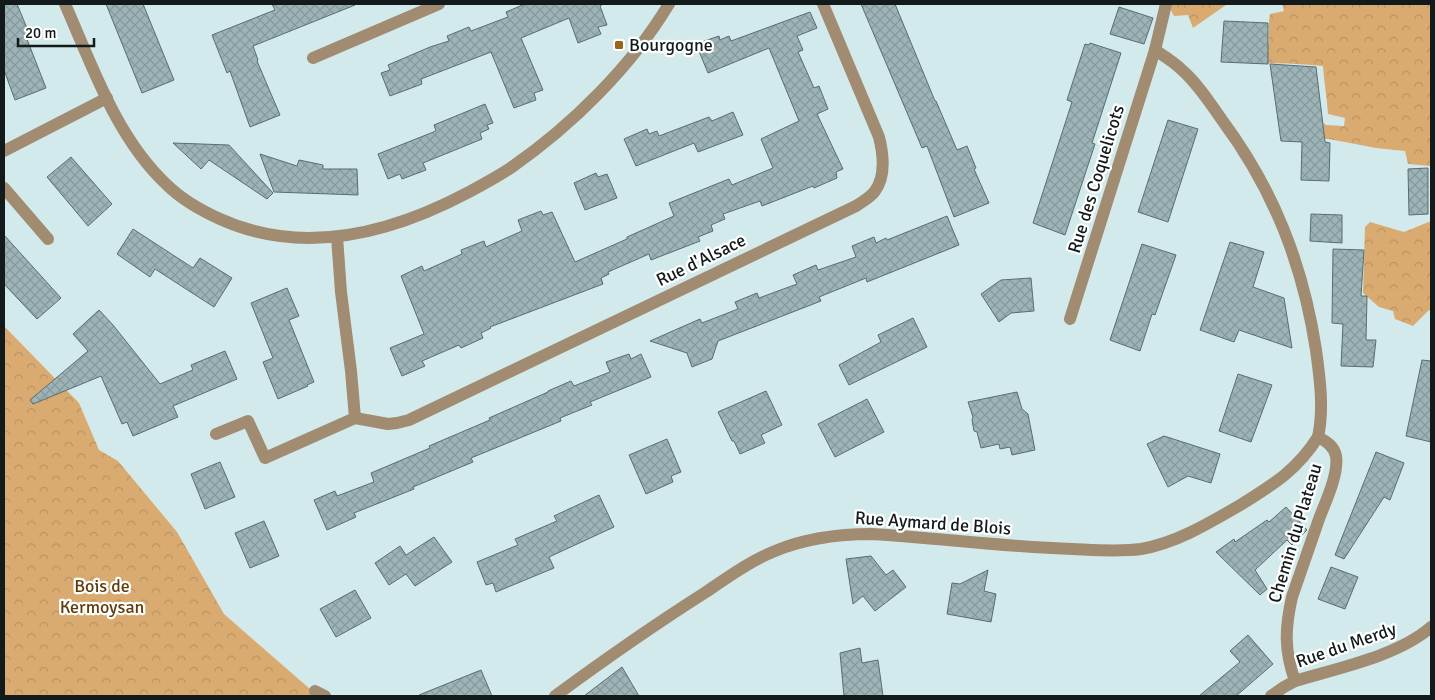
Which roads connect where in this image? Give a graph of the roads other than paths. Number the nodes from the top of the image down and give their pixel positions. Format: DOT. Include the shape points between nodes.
graph roads {
  1 [pos="65,4"];
  2 [pos="439,4"];
  3 [pos="669,4"];
  4 [pos="823,4"];
  5 [pos="1166,4"];
  6 [pos="1155,50"];
  7 [pos="313,58"];
  8 [pos="107,98"];
  9 [pos="4,151"];
  10 [pos="4,188"];
  11 [pos="338,237"];
  12 [pos="48,239"];
  13 [pos="1070,320"];
  14 [pos="355,418"];
  15 [pos="216,434"];
  16 [pos="1318,437"];
  17 [pos="1431,627"];
  18 [pos="1296,681"];
  19 [pos="555,696"];
  20 [pos="1271,696"];
  1 -- 8 [label="street"];
  2 -- 7 [label="street"];
  3 -- 11 [label="street" via="640,46 601,91 563,127 511,168 416,216 390,226"];
  4 -- 14 [label="street, Rue d'Alsace" via="879,136 881,176 868,198 409,420 388,424"];
  5 -- 6 [label="street"];
  6 -- 13 [label="street, Rue des Coquelicots"];
  6 -- 16 [label="street, Chemin du Plateau" via="1182,70 1234,136 1278,215 1306,296 1313,330 1321,394"];
  8 -- 9 [label="street"];
  8 -- 11 [label="street" via="140,155 166,184 188,202 210,215 256,232 284,238"];
  10 -- 12 [label="street"];
  11 -- 14 [label="street"];
  14 -- 15 [label="street" via="265,458 248,421"];
  16 -- 18 [label="street, Chemin du Plateau" via="1333,449 1336,464 1288,613 1287,655"];
  16 -- 19 [label="street, Rue Aymard de Blois" via="1294,468 1259,493 1196,530 1140,549 1034,547 872,534 846,534 792,544 743,568"];
  17 -- 18 [label="street, Rue du Merdy" via="1394,650"];
  18 -- 20 [label="street, Rue du Merdy"];
}
